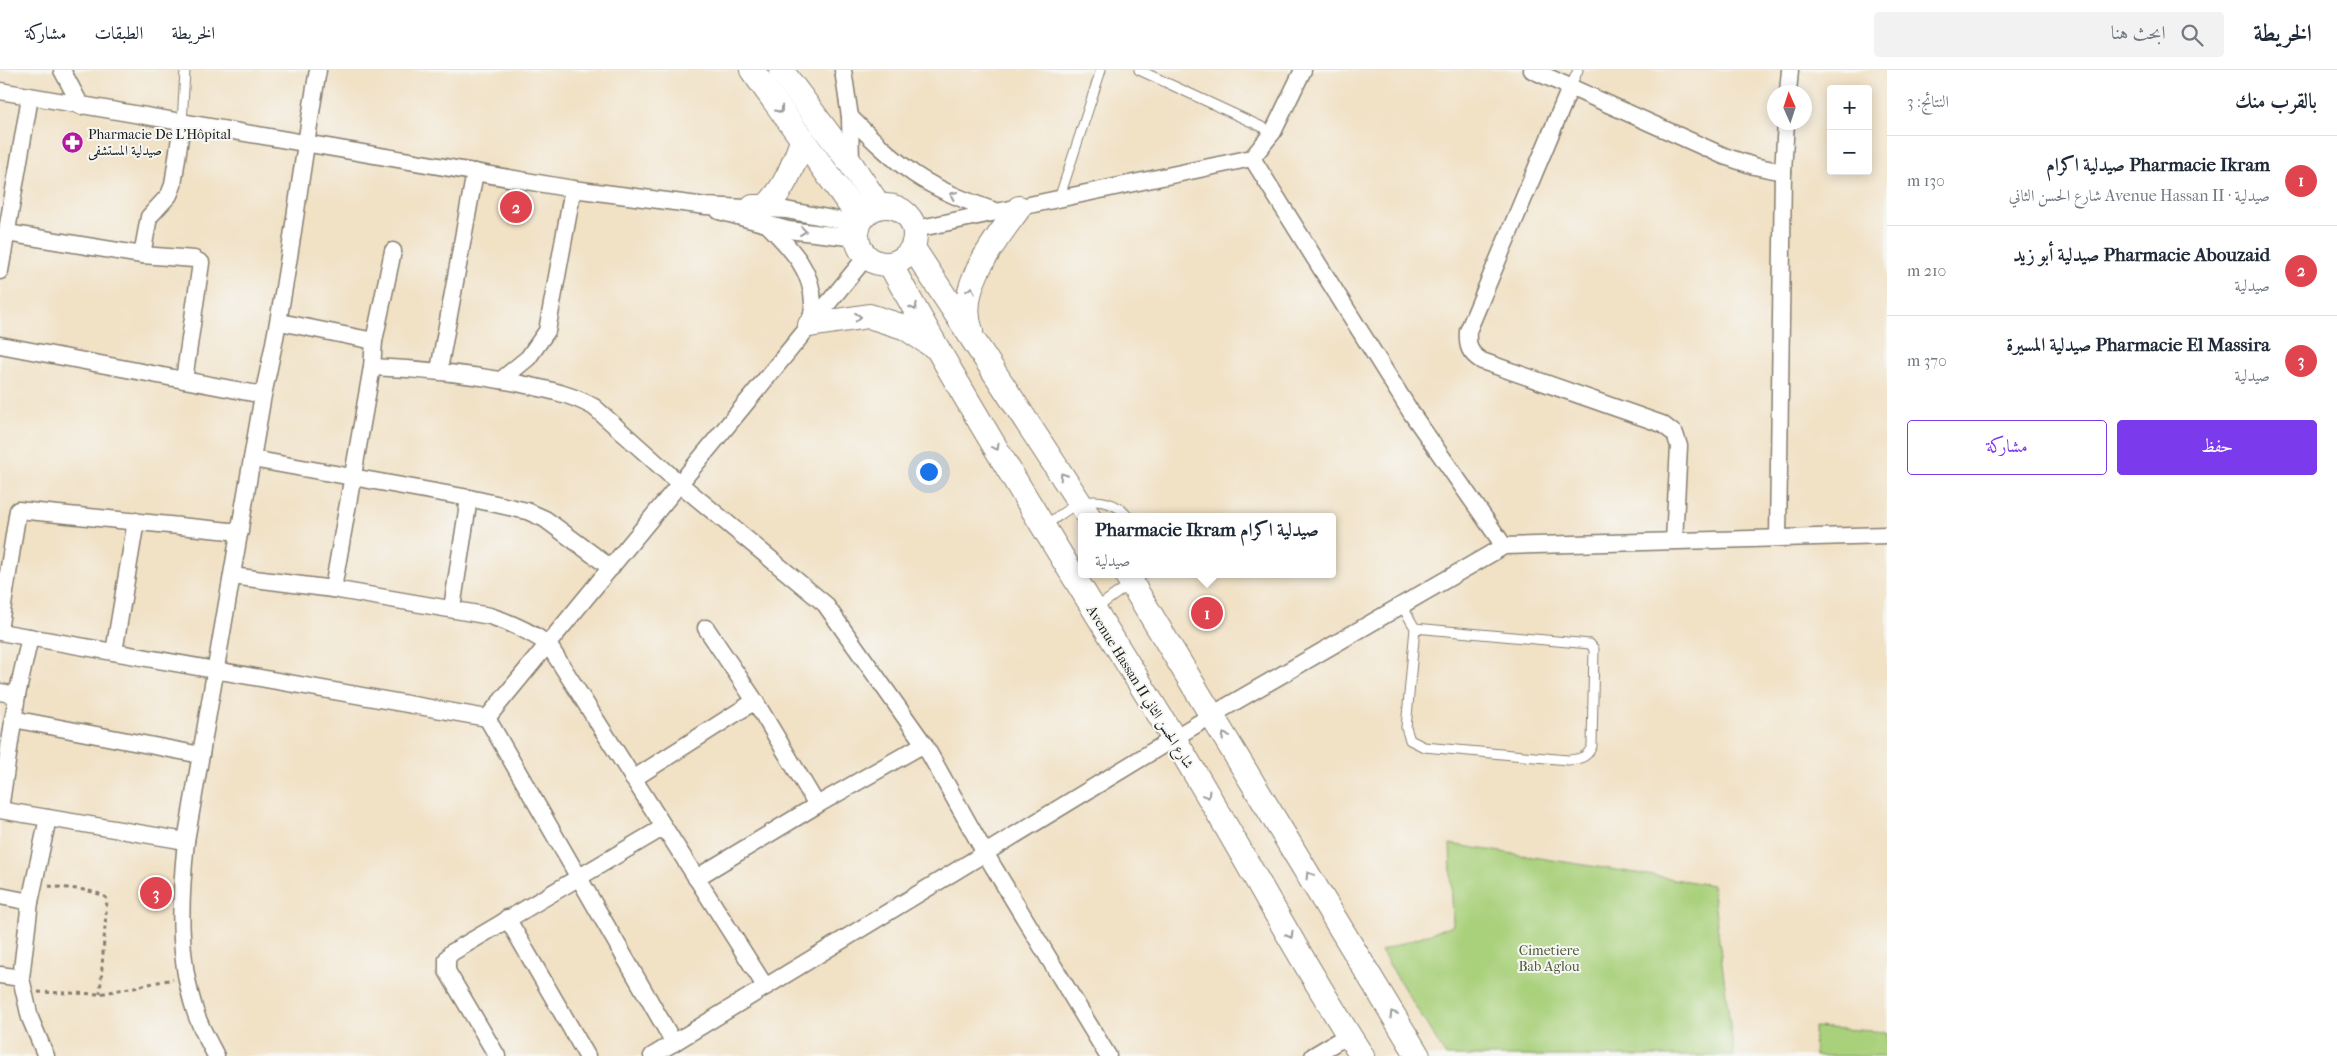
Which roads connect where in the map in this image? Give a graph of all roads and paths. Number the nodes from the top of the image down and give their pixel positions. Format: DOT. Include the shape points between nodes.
graph roads {
  1 [pos="62,70"];
  2 [pos="185,70"];
  3 [pos="318,70"];
  4 [pos="752,70"];
  5 [pos="781,70"];
  6 [pos="843,70"];
  7 [pos="1101,70"];
  8 [pos="1139,70"];
  9 [pos="1303,70"];
  10 [pos="1532,70"];
  11 [pos="1578,70"];
  12 [pos="1790,70"];
  13 [pos="1157,73"];
  14 [pos="1789,85"];
  15 [pos="1570,88"];
  16 [pos="0,92"];
  17 [pos="30,97"];
  18 [pos="81,106"];
  19 [pos="850,117"];
  20 [pos="182,124"];
  21 [pos="1786,130"];
  22 [pos="1273,132"];
  23 [pos="802,141"];
  24 [pos="305,145"];
  25 [pos="1252,158"];
  26 [pos="851,164"];
  27 [pos="475,172"];
  28 [pos="1783,172"];
  29 [pos="573,189"];
  30 [pos="1059,199"];
  31 [pos="706,206"];
  32 [pos="1009,210"];
  33 [pos="760,216"];
  34 [pos="864,229"];
  35 [pos="7,233"];
  36 [pos="914,239"];
  37 [pos="393,251"];
  38 [pos="142,255"];
  39 [pos="890,264"];
  40 [pos="0,271"];
  41 [pos="280,322"];
  42 [pos="807,329"];
  43 [pos="973,338"];
  44 [pos="374,341"];
  45 [pos="0,345"];
  46 [pos="936,348"];
  47 [pos="372,367"];
  48 [pos="439,370"];
  49 [pos="184,380"];
  50 [pos="501,380"];
  51 [pos="263,395"];
  52 [pos="252,459"];
  53 [pos="353,477"];
  54 [pos="680,484"];
  55 [pos="469,498"];
  56 [pos="1085,510"];
  57 [pos="1124,513"];
  58 [pos="136,522"];
  59 [pos="1044,526"];
  60 [pos="240,532"];
  61 [pos="1887,534"];
  62 [pos="1778,538"];
  63 [pos="1674,541"];
  64 [pos="1504,546"];
  65 [pos="611,568"];
  66 [pos="232,576"];
  67 [pos="1133,578"];
  68 [pos="1135,578"];
  69 [pos="333,590"];
  70 [pos="1402,606"];
  71 [pos="452,608"];
  72 [pos="1093,610"];
  73 [pos="0,624"];
  74 [pos="706,628"];
  75 [pos="1415,628"];
  76 [pos="0,632"];
  77 [pos="30,637"];
  78 [pos="548,644"];
  79 [pos="114,652"];
  80 [pos="216,670"];
  81 [pos="0,692"];
  82 [pos="17,694"];
  83 [pos="755,702"];
  84 [pos="1212,715"];
  85 [pos="487,718"];
  86 [pos="13,719"];
  87 [pos="1174,739"];
  88 [pos="924,744"];
  89 [pos="201,755"];
  90 [pos="633,779"];
  91 [pos="817,805"];
  92 [pos="0,809"];
  93 [pos="48,818"];
  94 [pos="664,827"];
  95 [pos="186,842"];
  96 [pos="985,852"];
  97 [pos="579,877"];
  98 [pos="696,878"];
  99 [pos="34,884"];
  100 [pos="0,896"];
  101 [pos="30,902"];
  102 [pos="507,918"];
  103 [pos="0,975"];
  104 [pos="186,975"];
  105 [pos="22,984"];
  106 [pos="765,986"];
  107 [pos="100,994"];
  108 [pos="1348,1035"];
  109 [pos="674,1043"];
  110 [pos="490,1053"];
  111 [pos="46,1056"];
  112 [pos="216,1056"];
  113 [pos="587,1056"];
  114 [pos="652,1056"];
  115 [pos="1108,1056"];
  116 [pos="1313,1056"];
  117 [pos="1362,1056"];
  118 [pos="1418,1056"];
  1 -- 18 [label="street"];
  2 -- 20 [label="lane"];
  3 -- 24 [label="street"];
  4 -- 23 [label="street, one-way"];
  5 -- 26 [label="street"];
  6 -- 19 [label="street"];
  7 -- 30 [label="lane"];
  8 -- 13 [label="lane"];
  9 -- 22 [label="street"];
  10 -- 15 [label="street"];
  11 -- 15 [label="lane"];
  12 -- 14 [label="street"];
  13 -- 22 [label="lane"];
  15 -- 28 [label="street" via="1724,156"];
  15 -- 63 [label="street" via="1468,331 1467,343 1471,355 1482,361 1662,424 1675,434 1679,446"];
  16 -- 17 [label="street"];
  17 -- 18 [label="street"];
  17 -- 35 [label="street"];
  18 -- 20 [label="street"];
  19 -- 26 [label="street"];
  32 -- 19 [label="street, one-way" via="938,188 914,174"];
  20 -- 24 [label="street"];
  20 -- 38 [label="street" via="173,185 169,195 149,217"];
  21 -- 28 [label="street"];
  22 -- 25 [label="street"];
  23 -- 33 [label="street" via="789,176"];
  23 -- 34 [label="street"];
  24 -- 27 [label="street"];
  24 -- 41 [label="street"];
  25 -- 30 [label="street"];
  25 -- 64 [label="street" via="1412,414"];
  26 -- 34 [label="street"];
  27 -- 29 [label="street"];
  27 -- 48 [label="street"];
  28 -- 62 [label="street"];
  29 -- 31 [label="street"];
  29 -- 50 [label="street" via="547,331 528,358"];
  30 -- 32 [label="street"];
  31 -- 33 [label="street"];
  31 -- 33 [label="street" via="726,214"];
  32 -- 36 [label="street"];
  43 -- 32 [label="street, one-way" via="966,319 972,284"];
  33 -- 34 [label="street" via="793,211"];
  33 -- 34 [label="street, one-way" via="788,230"];
  33 -- 42 [label="street" via="793,251 809,277 812,318"];
  34 -- 36 [label="street" via="895,206 912,220"];
  34 -- 39 [label="street" via="874,262"];
  34 -- 42 [label="street"];
  35 -- 38 [label="street"];
  35 -- 40 [label="street"];
  36 -- 39 [label="street" via="903,259"];
  36 -- 43 [label="street"];
  37 -- 44 [label="street"];
  38 -- 49 [label="street" via="194,259 201,263"];
  39 -- 46 [label="street, Avenue Hassan II شارع الحسن الثاني, one-way"];
  41 -- 44 [label="street"];
  41 -- 51 [label="street"];
  42 -- 46 [label="street, one-way" via="869,316 904,327"];
  42 -- 54 [label="street"];
  56 -- 43 [label="street, one-way"];
  44 -- 47 [label="street"];
  45 -- 49 [label="street"];
  46 -- 59 [label="street, Avenue Hassan II شارع الحسن الثاني, one-way"];
  47 -- 48 [label="street"];
  47 -- 53 [label="street"];
  48 -- 50 [label="street"];
  49 -- 51 [label="street"];
  50 -- 54 [label="street" via="556,391 594,407"];
  51 -- 52 [label="street"];
  52 -- 53 [label="street"];
  52 -- 60 [label="street"];
  53 -- 55 [label="street"];
  53 -- 69 [label="street"];
  54 -- 65 [label="street"];
  54 -- 88 [label="street" via="825,604"];
  55 -- 65 [label="street" via="545,519"];
  55 -- 71 [label="street"];
  56 -- 57 [label="lane" via="1096,501 1115,505"];
  56 -- 59 [label="lane"];
  58 -- 60 [label="street"];
  58 -- 73 [label="street" via="18,510"];
  58 -- 79 [label="street"];
  59 -- 72 [label="street, Avenue Hassan II شارع الحسن الثاني"];
  60 -- 66 [label="street"];
  61 -- 62 [label="street"];
  62 -- 63 [label="street"];
  63 -- 64 [label="street"];
  64 -- 70 [label="street"];
  65 -- 78 [label="street"];
  66 -- 69 [label="street"];
  66 -- 80 [label="street"];
  67 -- 72 [label="lane"];
  68 -- 84 [label="street"];
  69 -- 71 [label="street"];
  70 -- 75 [label="lane"];
  70 -- 84 [label="street"];
  71 -- 78 [label="street" via="511,622"];
  72 -- 87 [label="street, Avenue Hassan II شارع الحسن الثاني"];
  74 -- 83 [label="street"];
  75 -- 75 [label="lane" via="1590,644 1594,649 1592,746 1589,753 1582,759 1568,760 1424,747 1410,740 1406,728"];
  76 -- 77 [label="street"];
  77 -- 79 [label="street"];
  77 -- 82 [label="street"];
  78 -- 85 [label="street"];
  78 -- 90 [label="street"];
  79 -- 80 [label="street"];
  80 -- 85 [label="street"];
  80 -- 89 [label="street"];
  81 -- 82 [label="street"];
  82 -- 86 [label="street"];
  83 -- 90 [label="street"];
  83 -- 91 [label="street"];
  84 -- 87 [label="street"];
  118 -- 84 [label="street, one-way"];
  85 -- 97 [label="street"];
  86 -- 89 [label="street"];
  86 -- 92 [label="street"];
  87 -- 96 [label="street"];
  87 -- 108 [label="street, Avenue Hassan II شارع الحسن الثاني, one-way"];
  88 -- 91 [label="street"];
  88 -- 96 [label="street"];
  89 -- 95 [label="street"];
  90 -- 94 [label="street"];
  91 -- 98 [label="street"];
  92 -- 93 [label="street"];
  93 -- 95 [label="street"];
  93 -- 99 [label="street"];
  94 -- 97 [label="street"];
  94 -- 98 [label="street"];
  95 -- 104 [label="street" via="180,910"];
  96 -- 106 [label="street"];
  96 -- 115 [label="street"];
  97 -- 102 [label="street"];
  97 -- 109 [label="street"];
  98 -- 106 [label="street"];
  99 -- 101 [label="street"];
  99 -- 107 [label="path" via="102,894 107,899"];
  100 -- 101 [label="street"];
  101 -- 105 [label="street"];
  102 -- 110 [label="street" via="451,953 446,965"];
  102 -- 113 [label="street"];
  103 -- 105 [label="street"];
  104 -- 107 [label="path"];
  104 -- 112 [label="street" via="195,1013"];
  105 -- 107 [label="path"];
  105 -- 111 [label="street" via="30,1018"];
  106 -- 109 [label="street"];
  108 -- 116 [label="street"];
  108 -- 117 [label="street, Avenue Hassan II شارع الحسن الثاني"];
  109 -- 114 [label="street"];
}
